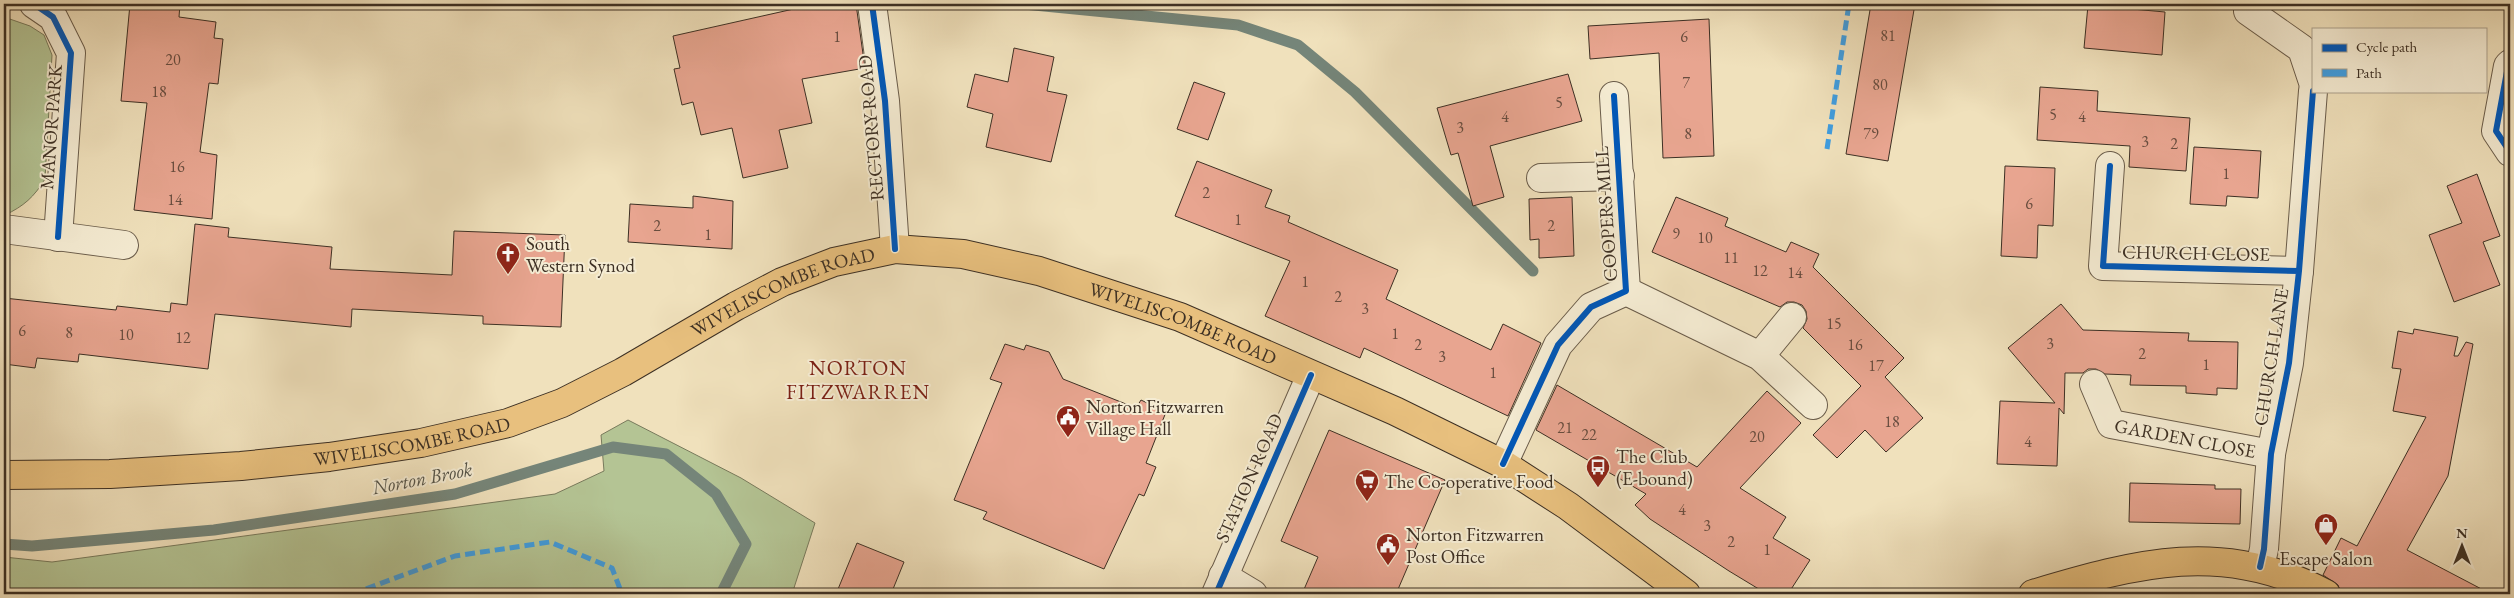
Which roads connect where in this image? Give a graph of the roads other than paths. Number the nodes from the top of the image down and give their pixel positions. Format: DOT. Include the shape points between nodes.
graph roads {
  1 [pos="34,4"];
  2 [pos="872,4"];
  3 [pos="2248,11"];
  4 [pos="2510,64"];
  5 [pos="2312,79"];
  6 [pos="2313,92"];
  7 [pos="1614,96"];
  8 [pos="2510,152"];
  9 [pos="2110,166"];
  10 [pos="1620,176"];
  11 [pos="1541,178"];
  12 [pos="4,229"];
  13 [pos="58,237"];
  14 [pos="124,245"];
  15 [pos="896,249"];
  16 [pos="2299,271"];
  17 [pos="1626,291"];
  18 [pos="1792,317"];
  19 [pos="1760,356"];
  20 [pos="1311,375"];
  21 [pos="2094,384"];
  22 [pos="1813,405"];
  23 [pos="2271,454"];
  24 [pos="1503,464"];
  25 [pos="4,475"];
  26 [pos="2260,568"];
  27 [pos="1220,585"];
  28 [pos="1253,594"];
  29 [pos="1686,594"];
  30 [pos="2033,594"];
  31 [pos="2326,594"];
  1 -- 13 [label="street, MANOR PARK" via="53,17 71,53"];
  2 -- 15 [label="street, RECTORY ROAD" via="885,101"];
  3 -- 5 [label="street" via="2302,49"];
  4 -- 8 [label="street" via="2496,132"];
  6 -- 16 [label="street, CHURCH LANE"];
  7 -- 10 [label="street, COOPERS MILL"];
  9 -- 16 [label="street, CHURCH CLOSE" via="2104,266"];
  10 -- 11 [label="street, COOPERS MILL"];
  10 -- 17 [label="street, COOPERS MILL"];
  12 -- 13 [label="street"];
  13 -- 14 [label="street"];
  15 -- 20 [label="main road, WIVELISCOMBE ROAD" via="964,254 1038,271 1180,317"];
  15 -- 25 [label="main road, WIVELISCOMBE ROAD" via="834,262 782,282 623,372 562,403 508,424 421,443 242,466 110,474"];
  16 -- 23 [label="street, CHURCH LANE" via="2289,363"];
  17 -- 19 [label="street, COOPERS MILL"];
  17 -- 24 [label="street, COOPERS MILL" via="1591,307 1558,344"];
  18 -- 19 [label="street"];
  19 -- 22 [label="street, COOPERS MILL"];
  20 -- 24 [label="main road, WIVELISCOMBE ROAD" via="1395,411"];
  20 -- 27 [label="street, STATION ROAD"];
  21 -- 23 [label="street, GARDEN CLOSE" via="2111,424"];
  23 -- 26 [label="street, CHURCH LANE"];
  24 -- 29 [label="main road, WIVELISCOMBE ROAD" via="1568,506"];
  26 -- 30 [label="main road" via="2222,562 2167,562 2108,573"];
  26 -- 31 [label="main road"];
  27 -- 28 [label="street"];
}
